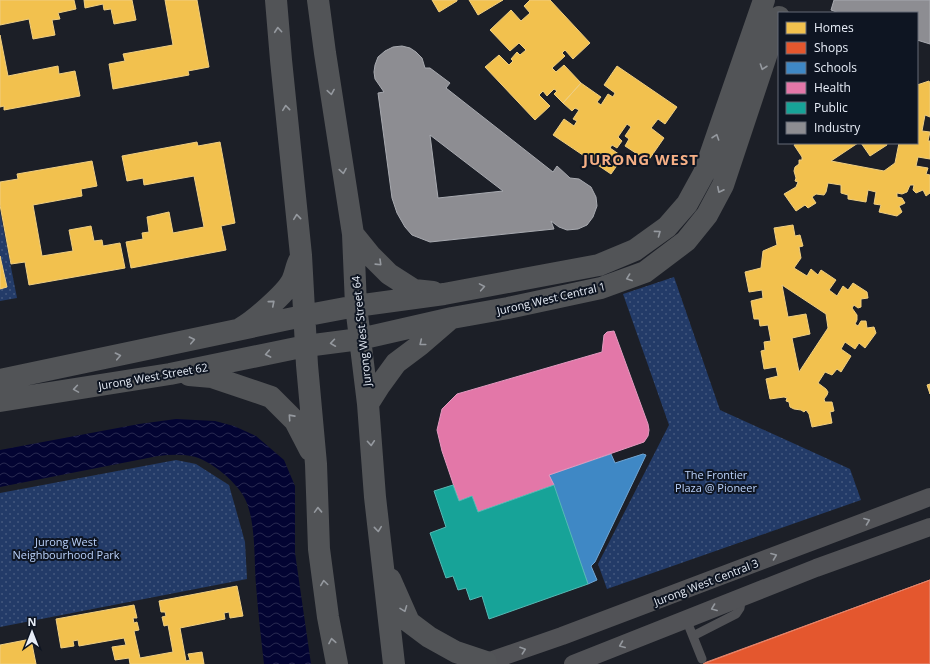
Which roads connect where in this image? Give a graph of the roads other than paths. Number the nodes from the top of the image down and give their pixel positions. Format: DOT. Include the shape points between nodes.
graph roads {
  1 [pos="276,0"];
  2 [pos="318,0"];
  3 [pos="764,0"];
  4 [pos="785,0"];
  5 [pos="780,12"];
  6 [pos="778,20"];
  7 [pos="353,234"];
  8 [pos="301,256"];
  9 [pos="444,294"];
  10 [pos="356,306"];
  11 [pos="303,316"];
  12 [pos="452,318"];
  13 [pos="228,333"];
  14 [pos="360,339"];
  15 [pos="306,346"];
  16 [pos="170,374"];
  17 [pos="0,380"];
  18 [pos="0,402"];
  19 [pos="368,404"];
  20 [pos="316,464"];
  21 [pos="930,497"];
  22 [pos="930,527"];
  23 [pos="382,561"];
  24 [pos="742,597"];
  25 [pos="686,619"];
  26 [pos="693,636"];
  27 [pos="702,659"];
  28 [pos="483,663"];
  29 [pos="337,664"];
  30 [pos="394,664"];
  31 [pos="573,664"];
  8 -- 1 [label="street, one-way"];
  2 -- 7 [label="street, Jurong West Street 64, one-way"];
  9 -- 3 [label="street, Jurong West Central 1, one-way" via="599,265 635,250 667,227 687,204 704,173"];
  4 -- 5 [label="street"];
  6 -- 12 [label="street, Jurong West Central 1, one-way" via="722,184 707,215 686,241 645,272 600,288"];
  7 -- 9 [label="street, one-way" via="389,274 414,290"];
  7 -- 10 [label="street, Jurong West Street 64"];
  8 -- 11 [label="street"];
  13 -- 8 [label="street, one-way" via="248,325 278,298 291,282"];
  9 -- 10 [label="street, Jurong West Central 1"];
  10 -- 11 [label="street, Jurong West Central 1"];
  10 -- 14 [label="street, Jurong West Street 64"];
  11 -- 13 [label="street"];
  11 -- 15 [label="street"];
  12 -- 14 [label="street, Jurong West Central 1"];
  12 -- 19 [label="street, one-way" via="396,363"];
  17 -- 13 [label="street, one-way"];
  14 -- 15 [label="street, Jurong West Central 1, one-way"];
  14 -- 19 [label="street, Jurong West Street 64"];
  15 -- 16 [label="street, Jurong West Street 62, one-way"];
  15 -- 20 [label="street"];
  16 -- 18 [label="street, Jurong West Street 62, one-way"];
  20 -- 16 [label="street, one-way" via="295,421 271,397 212,377"];
  19 -- 23 [label="street, Jurong West Street 64, one-way"];
  29 -- 20 [label="street, one-way" via="319,549"];
  28 -- 21 [label="street, Jurong West Central 3, one-way" via="562,636"];
  22 -- 24 [label="street"];
  23 -- 28 [label="street, one-way" via="409,622 456,652"];
  23 -- 30 [label="street, Jurong West Street 64"];
  24 -- 25 [label="street, one-way"];
  24 -- 26 [label="lane" via="736,614"];
  25 -- 26 [label="lane"];
  25 -- 31 [label="street, one-way"];
  26 -- 27 [label="lane"];
}
